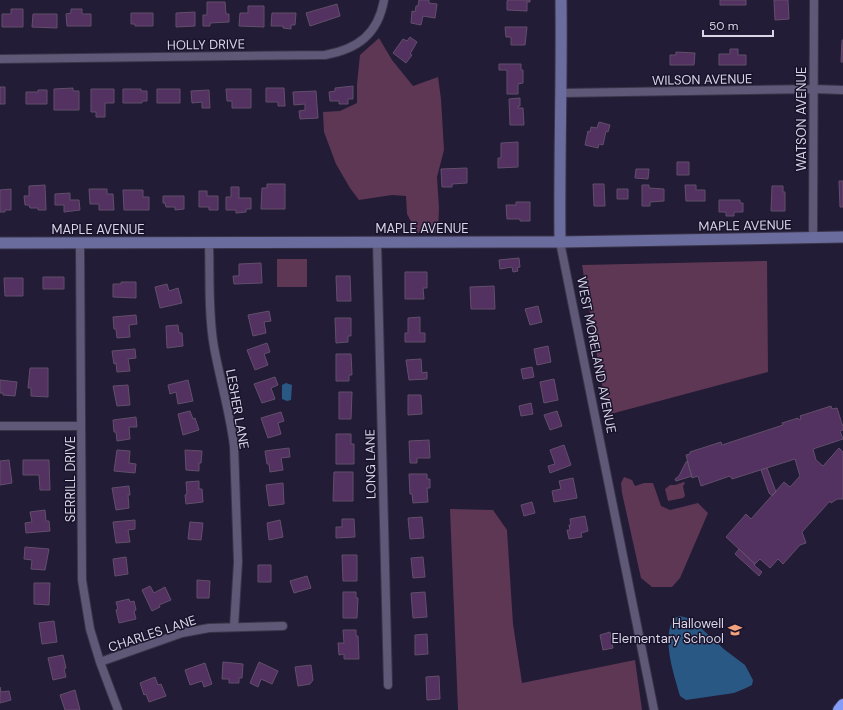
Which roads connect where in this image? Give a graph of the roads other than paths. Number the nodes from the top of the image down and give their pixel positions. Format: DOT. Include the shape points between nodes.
graph roads {
  1 [pos="384,0"];
  2 [pos="561,0"];
  3 [pos="814,0"];
  4 [pos="0,59"];
  5 [pos="814,89"];
  6 [pos="843,90"];
  7 [pos="562,93"];
  8 [pos="813,237"];
  9 [pos="843,237"];
  10 [pos="80,242"];
  11 [pos="377,242"];
  12 [pos="560,242"];
  13 [pos="209,243"];
  14 [pos="0,244"];
  15 [pos="0,426"];
  16 [pos="82,426"];
  17 [pos="283,626"];
  18 [pos="234,627"];
  19 [pos="100,662"];
  20 [pos="388,685"];
  21 [pos="843,705"];
  22 [pos="118,710"];
  23 [pos="654,710"];
  24 [pos="839,710"];
  1 -- 4 [label="street, HOLLY DRIVE" via="381,14 368,36 346,50 325,55"];
  2 -- 7 [label="street, WEST MORELAND AVENUE"];
  3 -- 5 [label="street, WATSON AVENUE"];
  5 -- 6 [label="street, WILSON AVENUE"];
  5 -- 7 [label="street, WILSON AVENUE"];
  5 -- 8 [label="street, WATSON AVENUE"];
  7 -- 12 [label="street, WEST MORELAND AVENUE"];
  8 -- 9 [label="street, MAPLE AVENUE"];
  8 -- 12 [label="street, MAPLE AVENUE"];
  10 -- 13 [label="street, MAPLE AVENUE"];
  10 -- 14 [label="street, MAPLE AVENUE"];
  10 -- 16 [label="street, SERRILL DRIVE"];
  11 -- 12 [label="street, MAPLE AVENUE"];
  11 -- 13 [label="street, MAPLE AVENUE"];
  11 -- 20 [label="street, LONG LANE"];
  12 -- 23 [label="street, WEST MORELAND AVENUE"];
  13 -- 18 [label="street, LESHER LANE" via="211,329 234,446 238,562"];
  15 -- 16 [label="street"];
  16 -- 19 [label="street, SERRILL DRIVE" via="82,580 90,629"];
  17 -- 18 [label="street, CHARLES LANE"];
  18 -- 19 [label="street, CHARLES LANE" via="182,633"];
  19 -- 22 [label="street, SERRILL DRIVE"];
  21 -- 24 [label="highway"];
}
